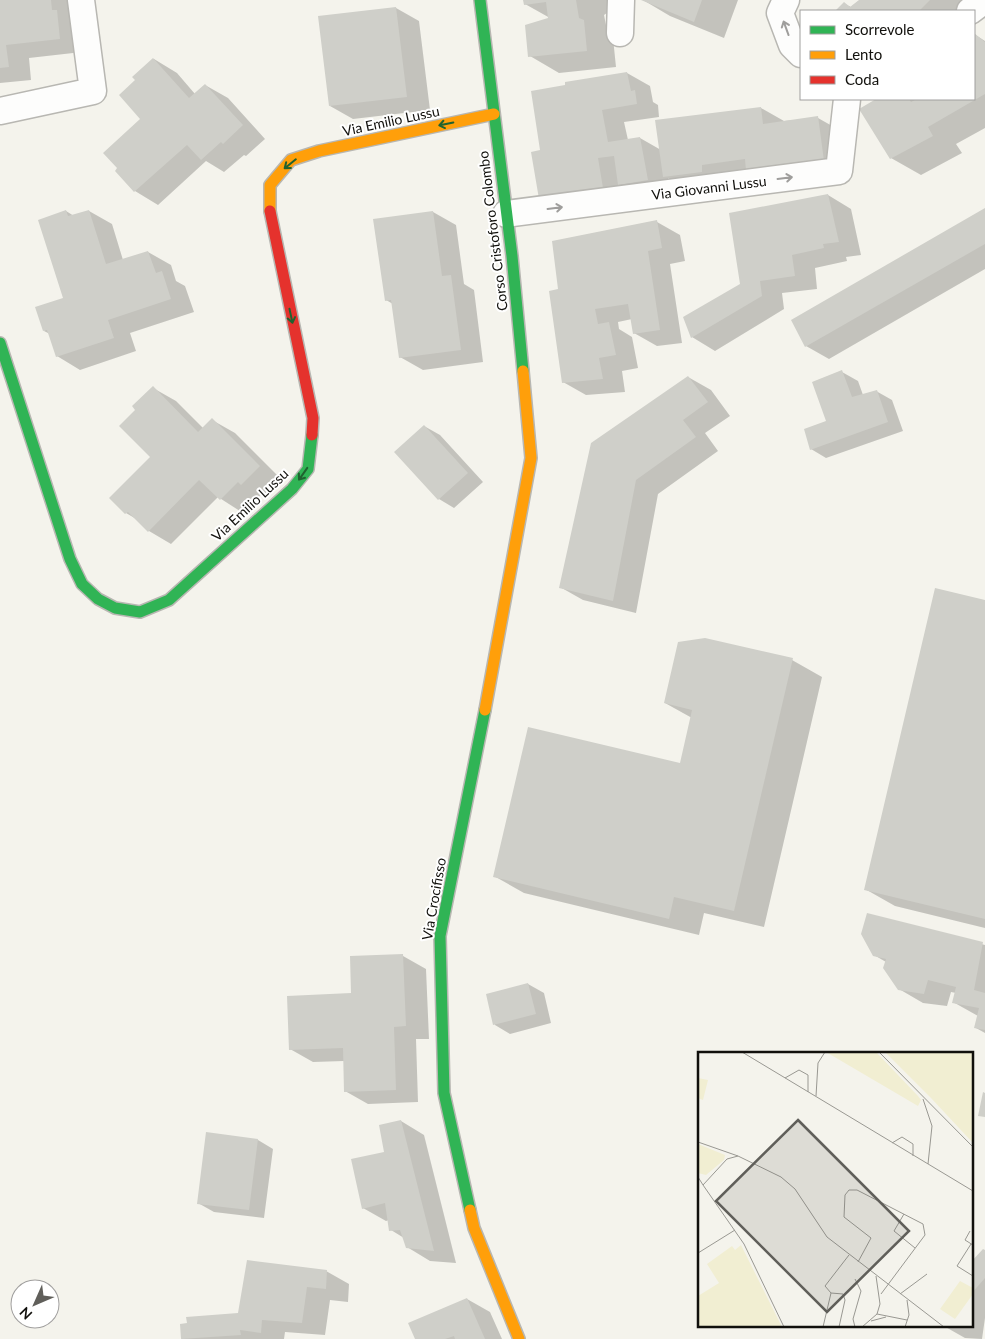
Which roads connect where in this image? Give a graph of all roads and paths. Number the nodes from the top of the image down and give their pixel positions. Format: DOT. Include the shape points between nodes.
graph roads {
  1 [pos="81,0"];
  2 [pos="480,0"];
  3 [pos="621,0"];
  4 [pos="786,0"];
  5 [pos="985,0"];
  6 [pos="971,10"];
  7 [pos="620,34"];
  8 [pos="800,53"];
  9 [pos="847,100"];
  10 [pos="0,111"];
  11 [pos="494,114"];
  12 [pos="506,214"];
  13 [pos="0,343"];
  14 [pos="531,458"];
  15 [pos="519,1339"];
  1 -- 10 [label="street" via="93,91"];
  2 -- 11 [label="street, Corso Cristoforo Colombo"];
  3 -- 7 [label="street"];
  8 -- 4 [label="street, one-way" via="792,45 780,13"];
  5 -- 6 [label="street"];
  12 -- 9 [label="street, Via Giovanni Lussu, one-way" via="839,170"];
  11 -- 12 [label="street, Corso Cristoforo Colombo"];
  11 -- 13 [label="street, Via Emilio Lussu, one-way" via="319,151 291,160 270,185 270,215 313,418 308,469 292,490 169,600 140,612 115,608 98,600 82,584 70,560"];
  12 -- 14 [label="street, Corso Cristoforo Colombo"];
  14 -- 15 [label="street, Via Crocifisso" via="480,740 440,936 444,1093 474,1228"];
}
